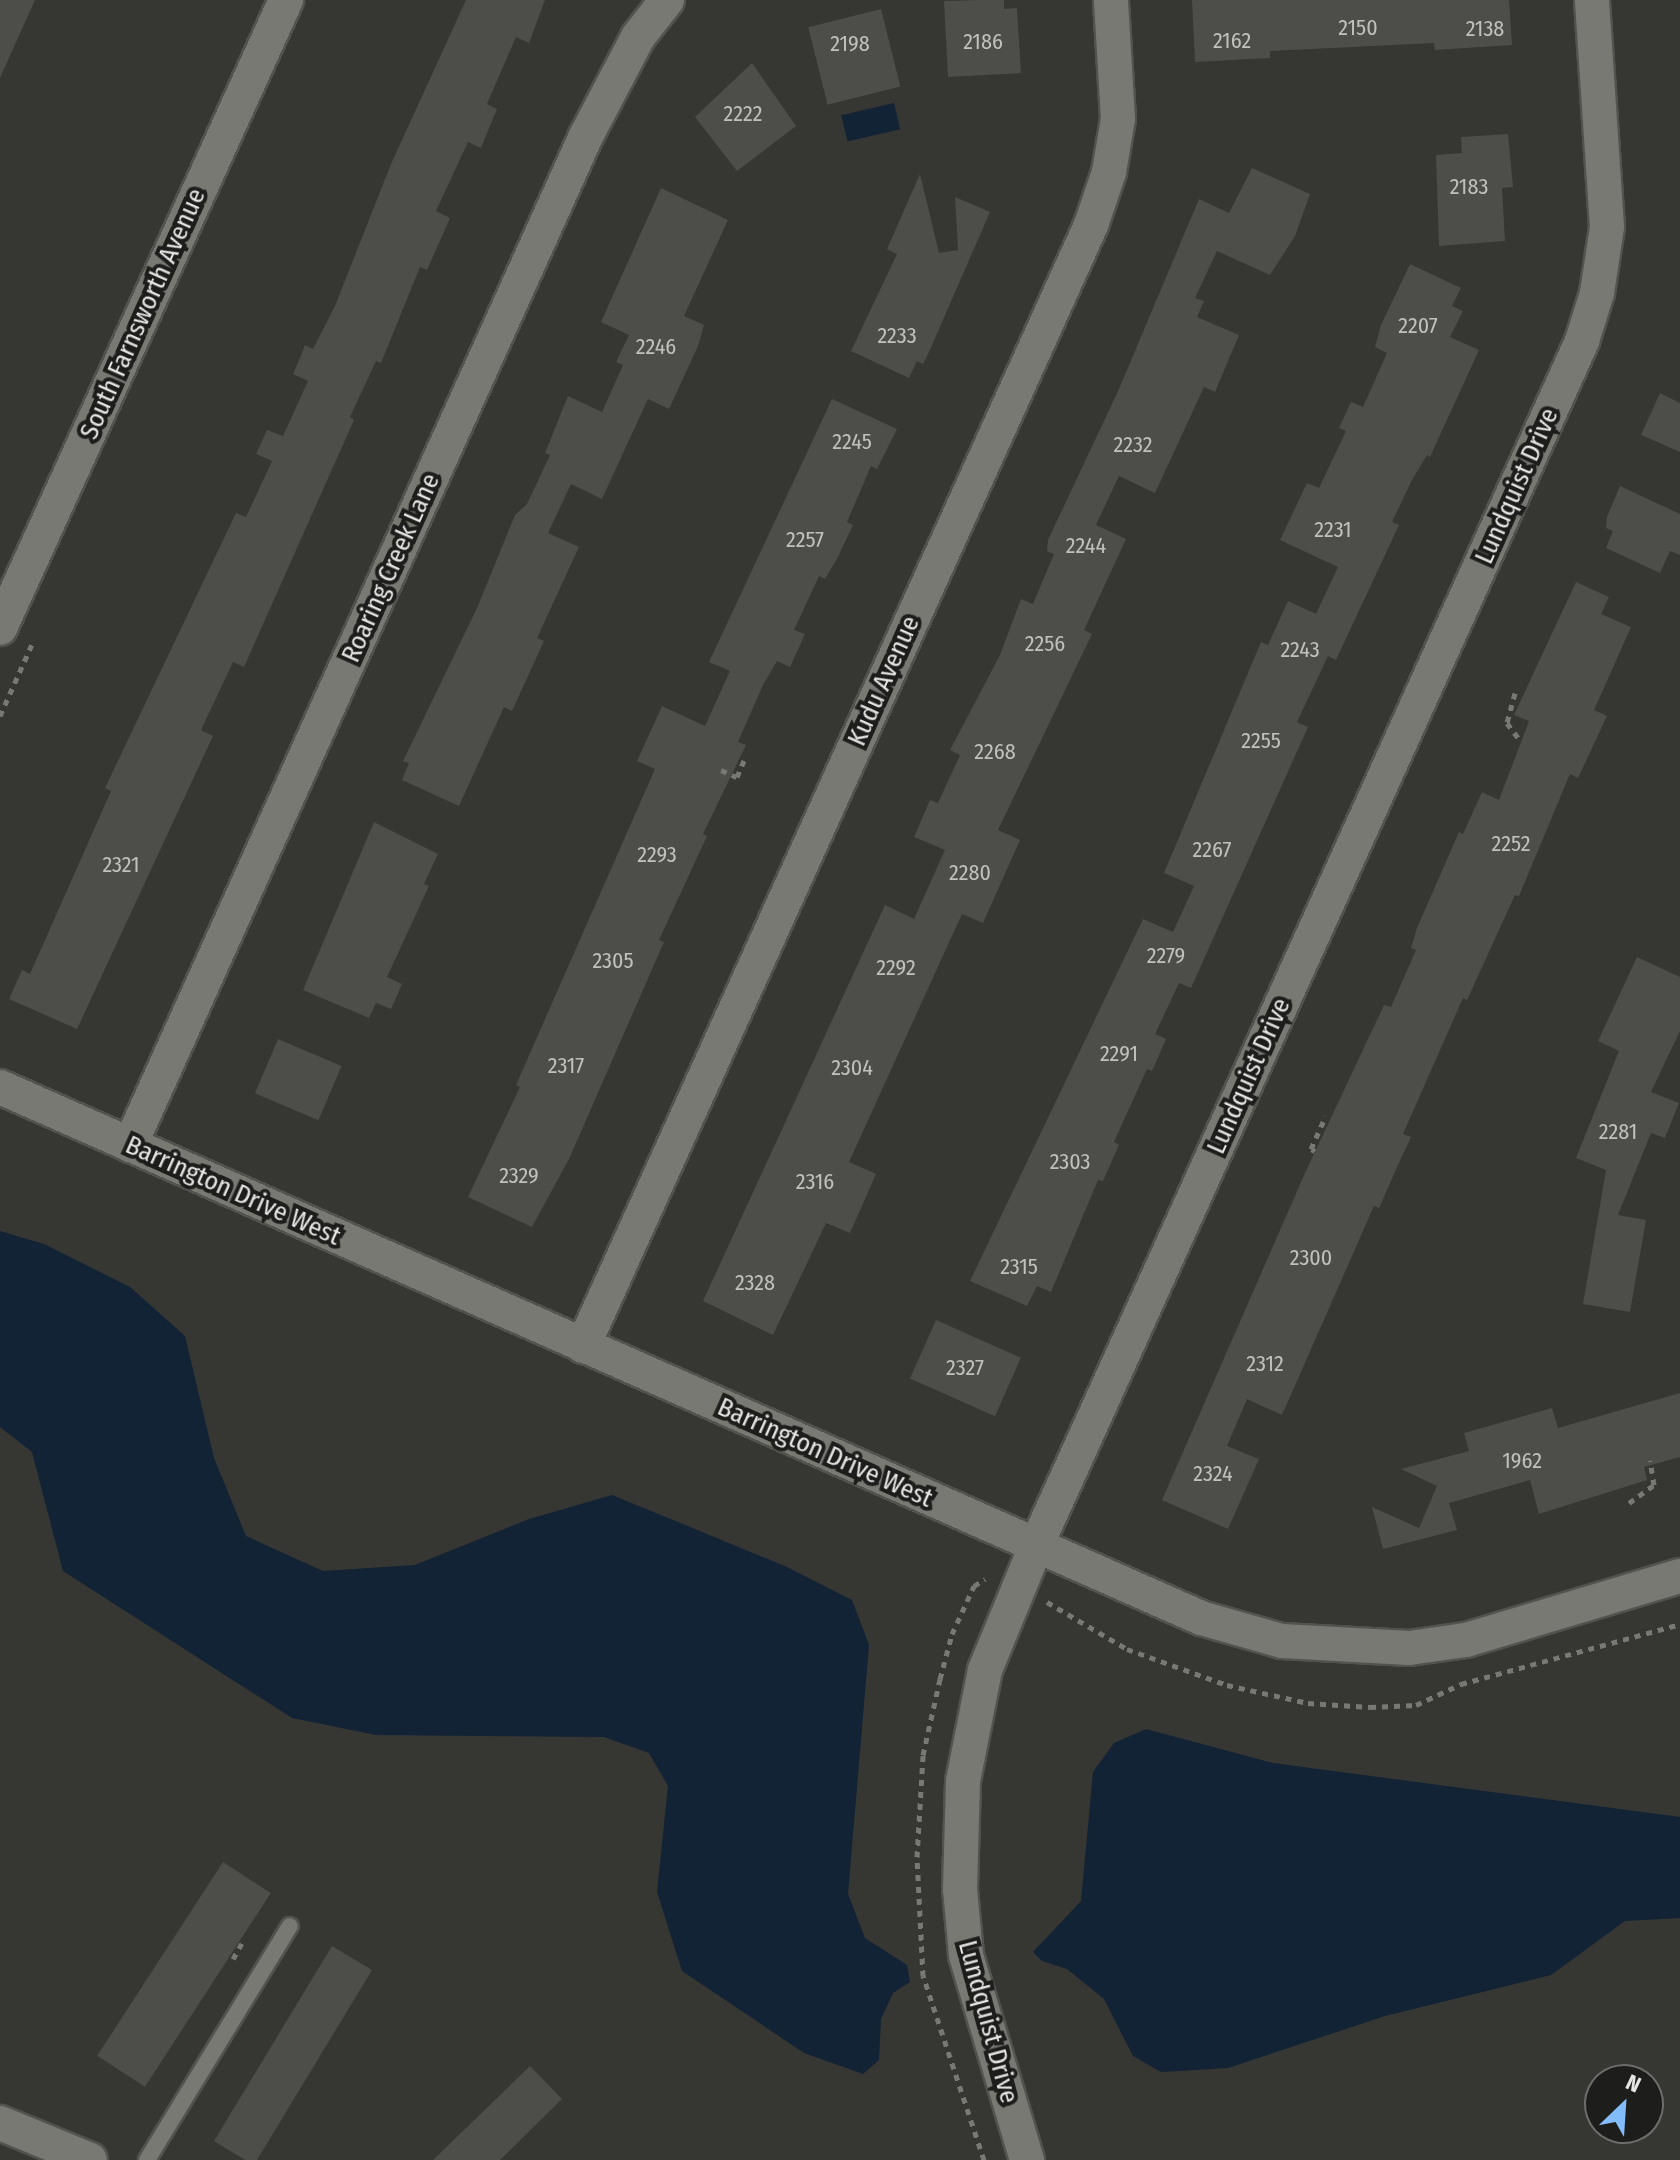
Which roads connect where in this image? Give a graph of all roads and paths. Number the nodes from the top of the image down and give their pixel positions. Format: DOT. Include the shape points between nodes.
graph roads {
  1 [pos="286,0"];
  2 [pos="667,0"];
  3 [pos="1111,0"];
  4 [pos="1592,0"];
  5 [pos="0,628"];
  6 [pos="1515,693"];
  7 [pos="1520,740"];
  8 [pos="745,758"];
  9 [pos="721,770"];
  10 [pos="0,1087"];
  11 [pos="1326,1116"];
  12 [pos="130,1145"];
  13 [pos="1315,1151"];
  14 [pos="583,1346"];
  15 [pos="1650,1460"];
  16 [pos="1629,1503"];
  17 [pos="1036,1546"];
  18 [pos="1680,1576"];
  19 [pos="1042,1599"];
  20 [pos="1680,1624"];
  21 [pos="290,1926"];
  22 [pos="244,1939"];
  23 [pos="233,1959"];
  24 [pos="0,2123"];
  25 [pos="90,2160"];
  26 [pos="147,2160"];
  27 [pos="1027,2160"];
  1 -- 5 [label="street, South Farnsworth Avenue"];
  2 -- 12 [label="street, Roaring Creek Lane" via="638,37 585,138"];
  3 -- 14 [label="street, Kudu Avenue" via="1118,119 1109,172 1091,225"];
  4 -- 17 [label="street, Lundquist Drive" via="1607,227 1597,293 1582,341"];
  6 -- 7 [label="path" via="1507,723"];
  8 -- 9 [label="path" via="737,777"];
  10 -- 12 [label="street, Barrington Drive West"];
  11 -- 13 [label="path" via="1311,1149"];
  12 -- 14 [label="street, Barrington Drive West"];
  14 -- 17 [label="street, Barrington Drive West"];
  15 -- 16 [label="path" via="1654,1485"];
  17 -- 18 [label="street, Barrington Drive West" via="1201,1618 1282,1641 1352,1648 1466,1640"];
  17 -- 27 [label="street, Lundquist Drive" via="985,1670 963,1781 960,1829 966,1955"];
  19 -- 20 [label="path" via="1127,1649 1227,1685 1308,1703 1370,1707 1416,1705 1461,1684"];
  21 -- 26 [label="lane"];
  22 -- 23 [label="path"];
  24 -- 25 [label="street"];
}
